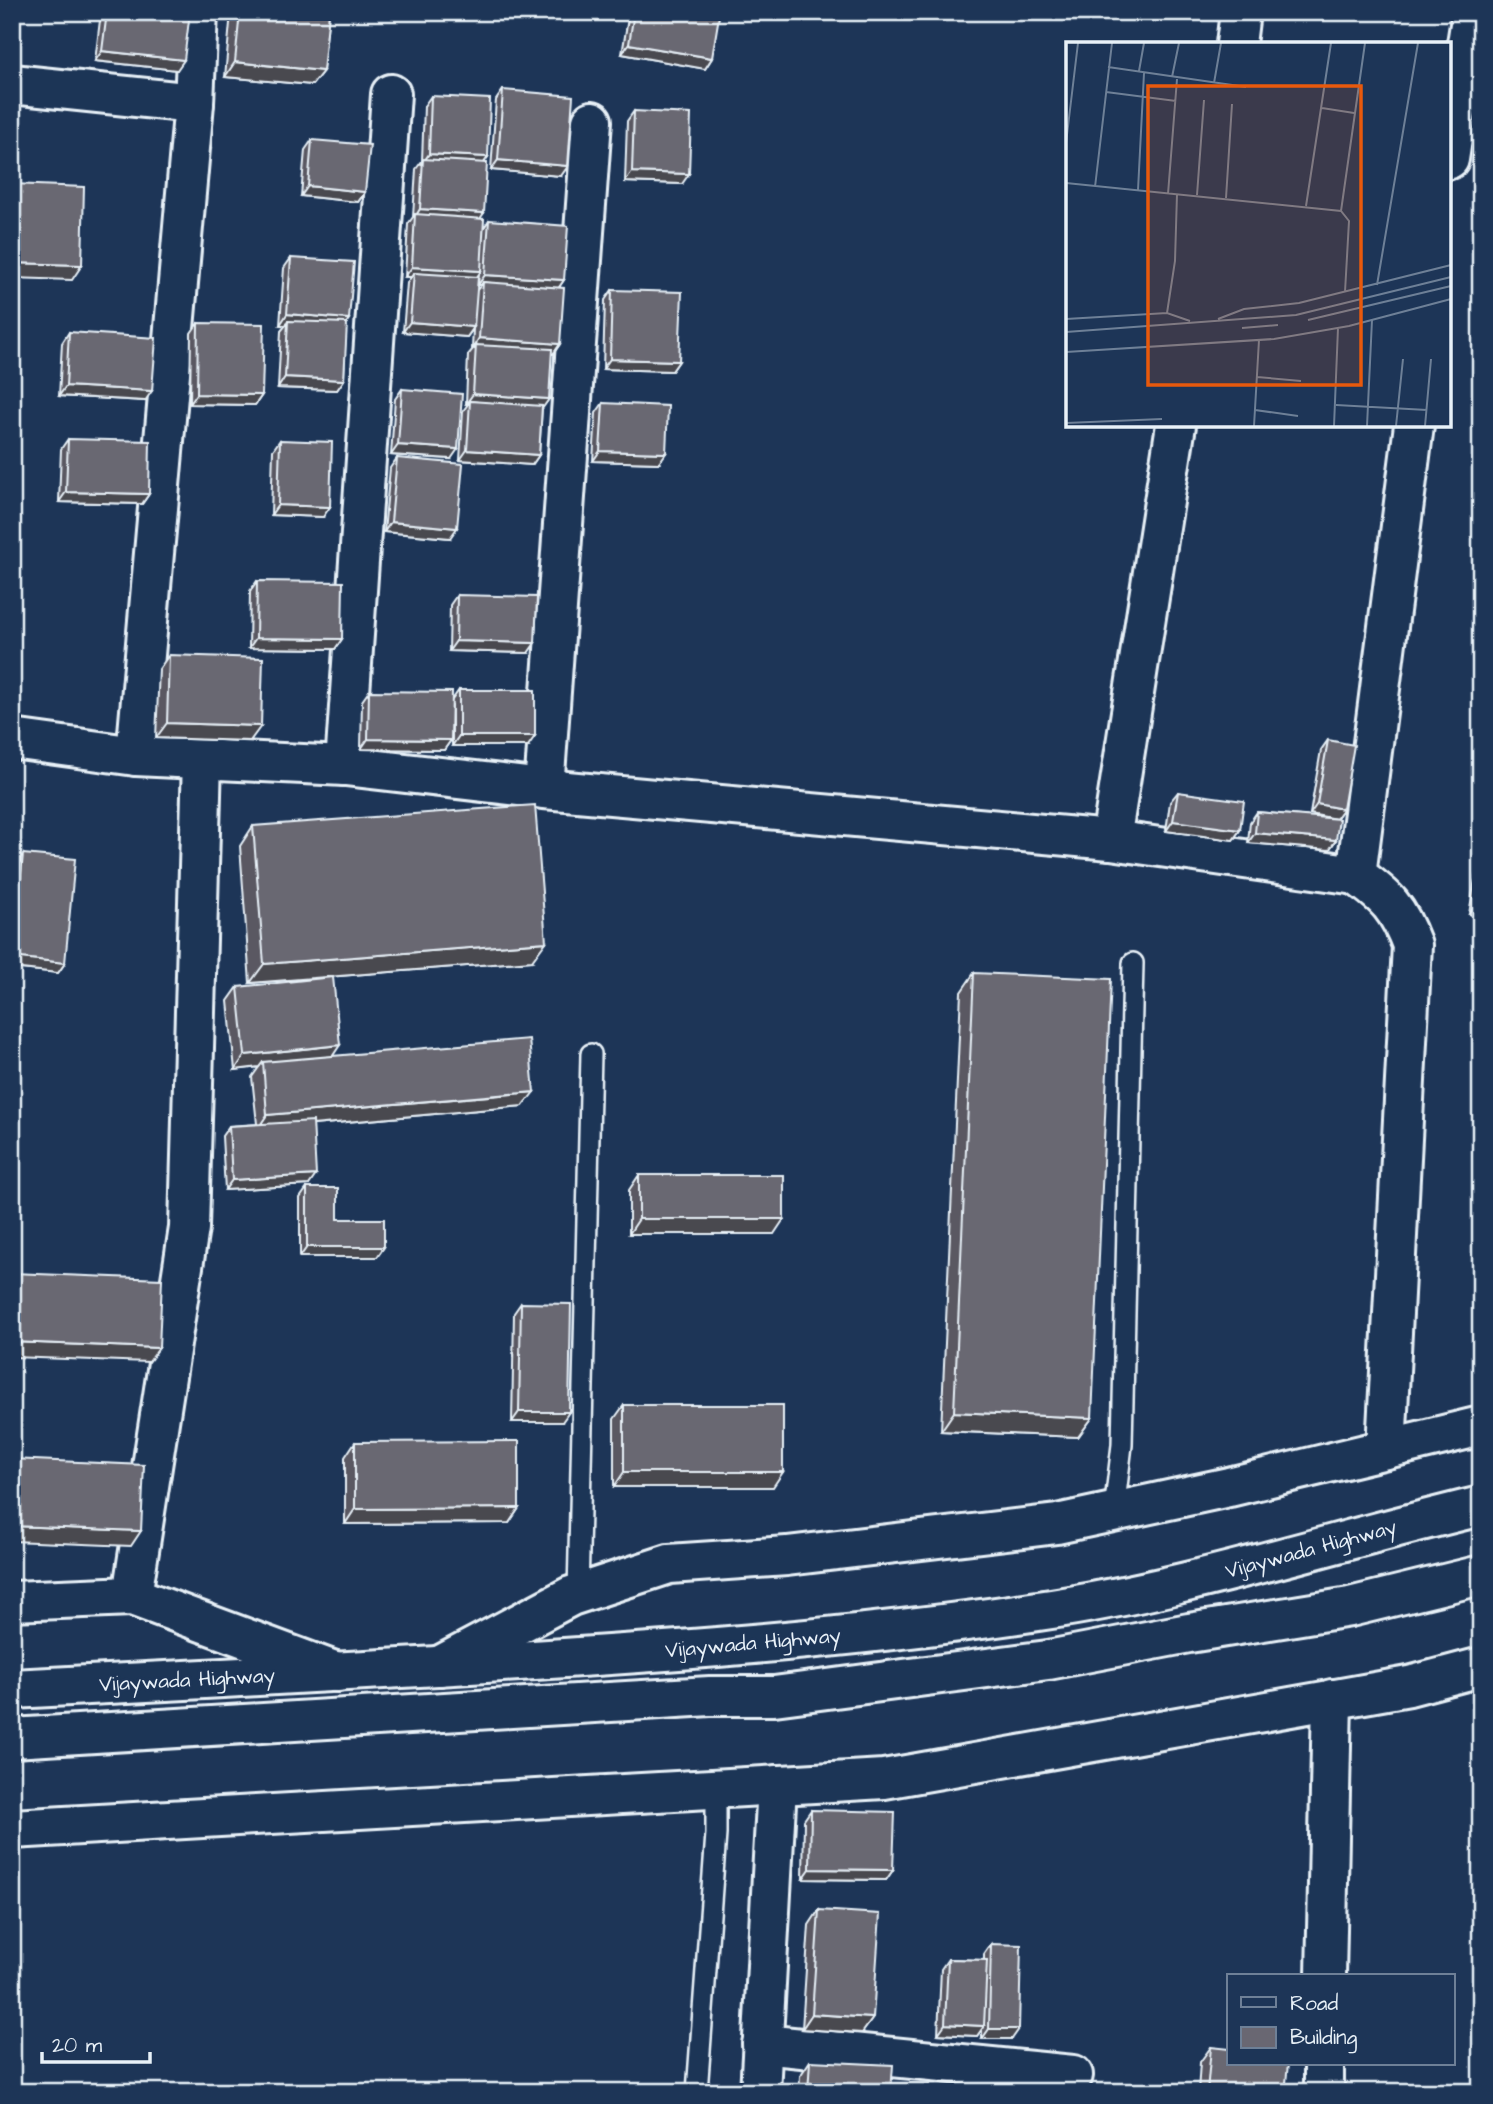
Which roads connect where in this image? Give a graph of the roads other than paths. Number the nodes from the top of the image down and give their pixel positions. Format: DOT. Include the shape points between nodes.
graph roads {
  1 [pos="198,12"];
  2 [pos="1240,12"];
  3 [pos="1472,12"];
  4 [pos="1236,42"];
  5 [pos="12,84"];
  6 [pos="391,94"];
  7 [pos="194,103"];
  8 [pos="592,121"];
  9 [pos="1451,146"];
  10 [pos="1176,427"];
  11 [pos="1414,427"];
  12 [pos="12,739"];
  13 [pos="136,756"];
  14 [pos="202,759"];
  15 [pos="345,766"];
  16 [pos="544,789"];
  17 [pos="1111,840"];
  18 [pos="1356,875"];
  19 [pos="1133,963"];
  20 [pos="590,1054"];
  21 [pos="1481,1426"];
  22 [pos="1386,1449"];
  23 [pos="1481,1506"];
  24 [pos="1114,1511"];
  25 [pos="1481,1575"];
  26 [pos="578,1593"];
  27 [pos="132,1596"];
  28 [pos="12,1601"];
  29 [pos="439,1666"];
  30 [pos="1481,1667"];
  31 [pos="337,1672"];
  32 [pos="12,1689"];
  33 [pos="1332,1699"];
  34 [pos="12,1738"];
  35 [pos="776,1785"];
  36 [pos="716,1788"];
  37 [pos="12,1829"];
  38 [pos="1326,1974"];
  39 [pos="762,2044"];
  40 [pos="1324,2066"];
  41 [pos="1073,2075"];
  42 [pos="697,2092"];
  43 [pos="760,2092"];
  44 [pos="1324,2092"];
  1 -- 7 [label="main road"];
  2 -- 4 [label="main road"];
  3 -- 9 [label="main road"];
  5 -- 7 [label="main road"];
  6 -- 15 [label="main road"];
  7 -- 13 [label="main road"];
  8 -- 16 [label="main road"];
  10 -- 17 [label="main road"];
  11 -- 18 [label="main road"];
  12 -- 13 [label="main road"];
  13 -- 14 [label="main road"];
  14 -- 15 [label="main road"];
  14 -- 27 [label="main road" via="189,1228"];
  15 -- 16 [label="main road"];
  16 -- 17 [label="main road"];
  17 -- 18 [label="main road"];
  18 -- 22 [label="main road" via="1401,915 1412,944"];
  19 -- 24 [label="lane" via="1122,1445"];
  20 -- 26 [label="lane"];
  21 -- 22 [label="main road"];
  22 -- 24 [label="main road"];
  23 -- 29 [label="main road, Vijaywada Highway" via="1179,1585 1042,1611 902,1630"];
  24 -- 26 [label="main road" via="1057,1524 801,1555 669,1564"];
  25 -- 34 [label="main road" via="1350,1607 1048,1660 774,1696 710,1696"];
  26 -- 29 [label="main road"];
  27 -- 28 [label="main road"];
  27 -- 31 [label="main road"];
  29 -- 31 [label="main road, Vijaywada Highway"];
  30 -- 33 [label="main road"];
  31 -- 32 [label="main road, Vijaywada Highway"];
  33 -- 35 [label="main road" via="884,1779"];
  33 -- 38 [label="main road"];
  35 -- 36 [label="main road"];
  35 -- 39 [label="main road"];
  36 -- 37 [label="main road"];
  36 -- 42 [label="lane"];
  39 -- 41 [label="main road"];
  39 -- 43 [label="main road"];
  40 -- 44 [label="main road"];
}
